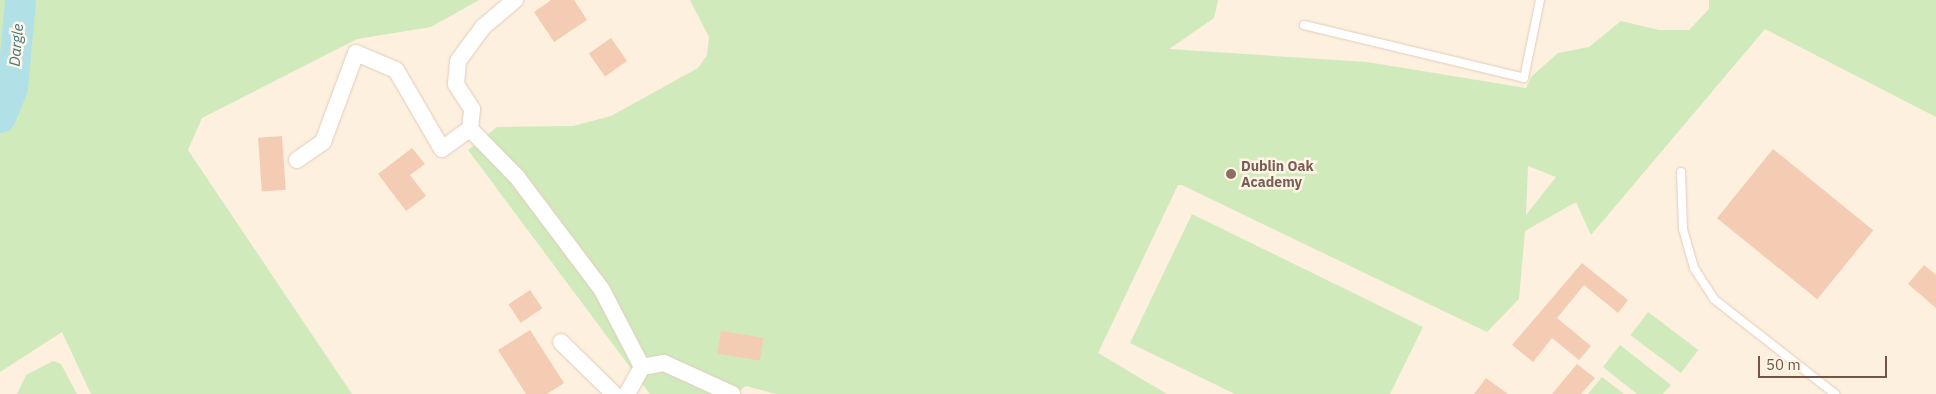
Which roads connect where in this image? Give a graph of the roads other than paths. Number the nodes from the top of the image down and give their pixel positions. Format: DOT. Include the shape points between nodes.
graph roads {
  1 [pos="514,0"];
  2 [pos="1540,0"];
  3 [pos="1304,25"];
  4 [pos="470,130"];
  5 [pos="297,160"];
  6 [pos="1682,172"];
  7 [pos="561,342"];
  8 [pos="642,366"];
  9 [pos="614,394"];
  10 [pos="626,394"];
  11 [pos="732,394"];
  12 [pos="1836,394"];
  1 -- 4 [label="street" via="483,28 458,61 456,84 472,109"];
  2 -- 3 [label="lane" via="1524,78"];
  4 -- 5 [label="street" via="442,149 396,70 356,53 323,142"];
  4 -- 8 [label="street" via="517,177 602,290"];
  6 -- 12 [label="lane" via="1683,229 1694,268 1714,299"];
  7 -- 9 [label="street"];
  8 -- 10 [label="street"];
  8 -- 11 [label="street" via="664,363"];
}
